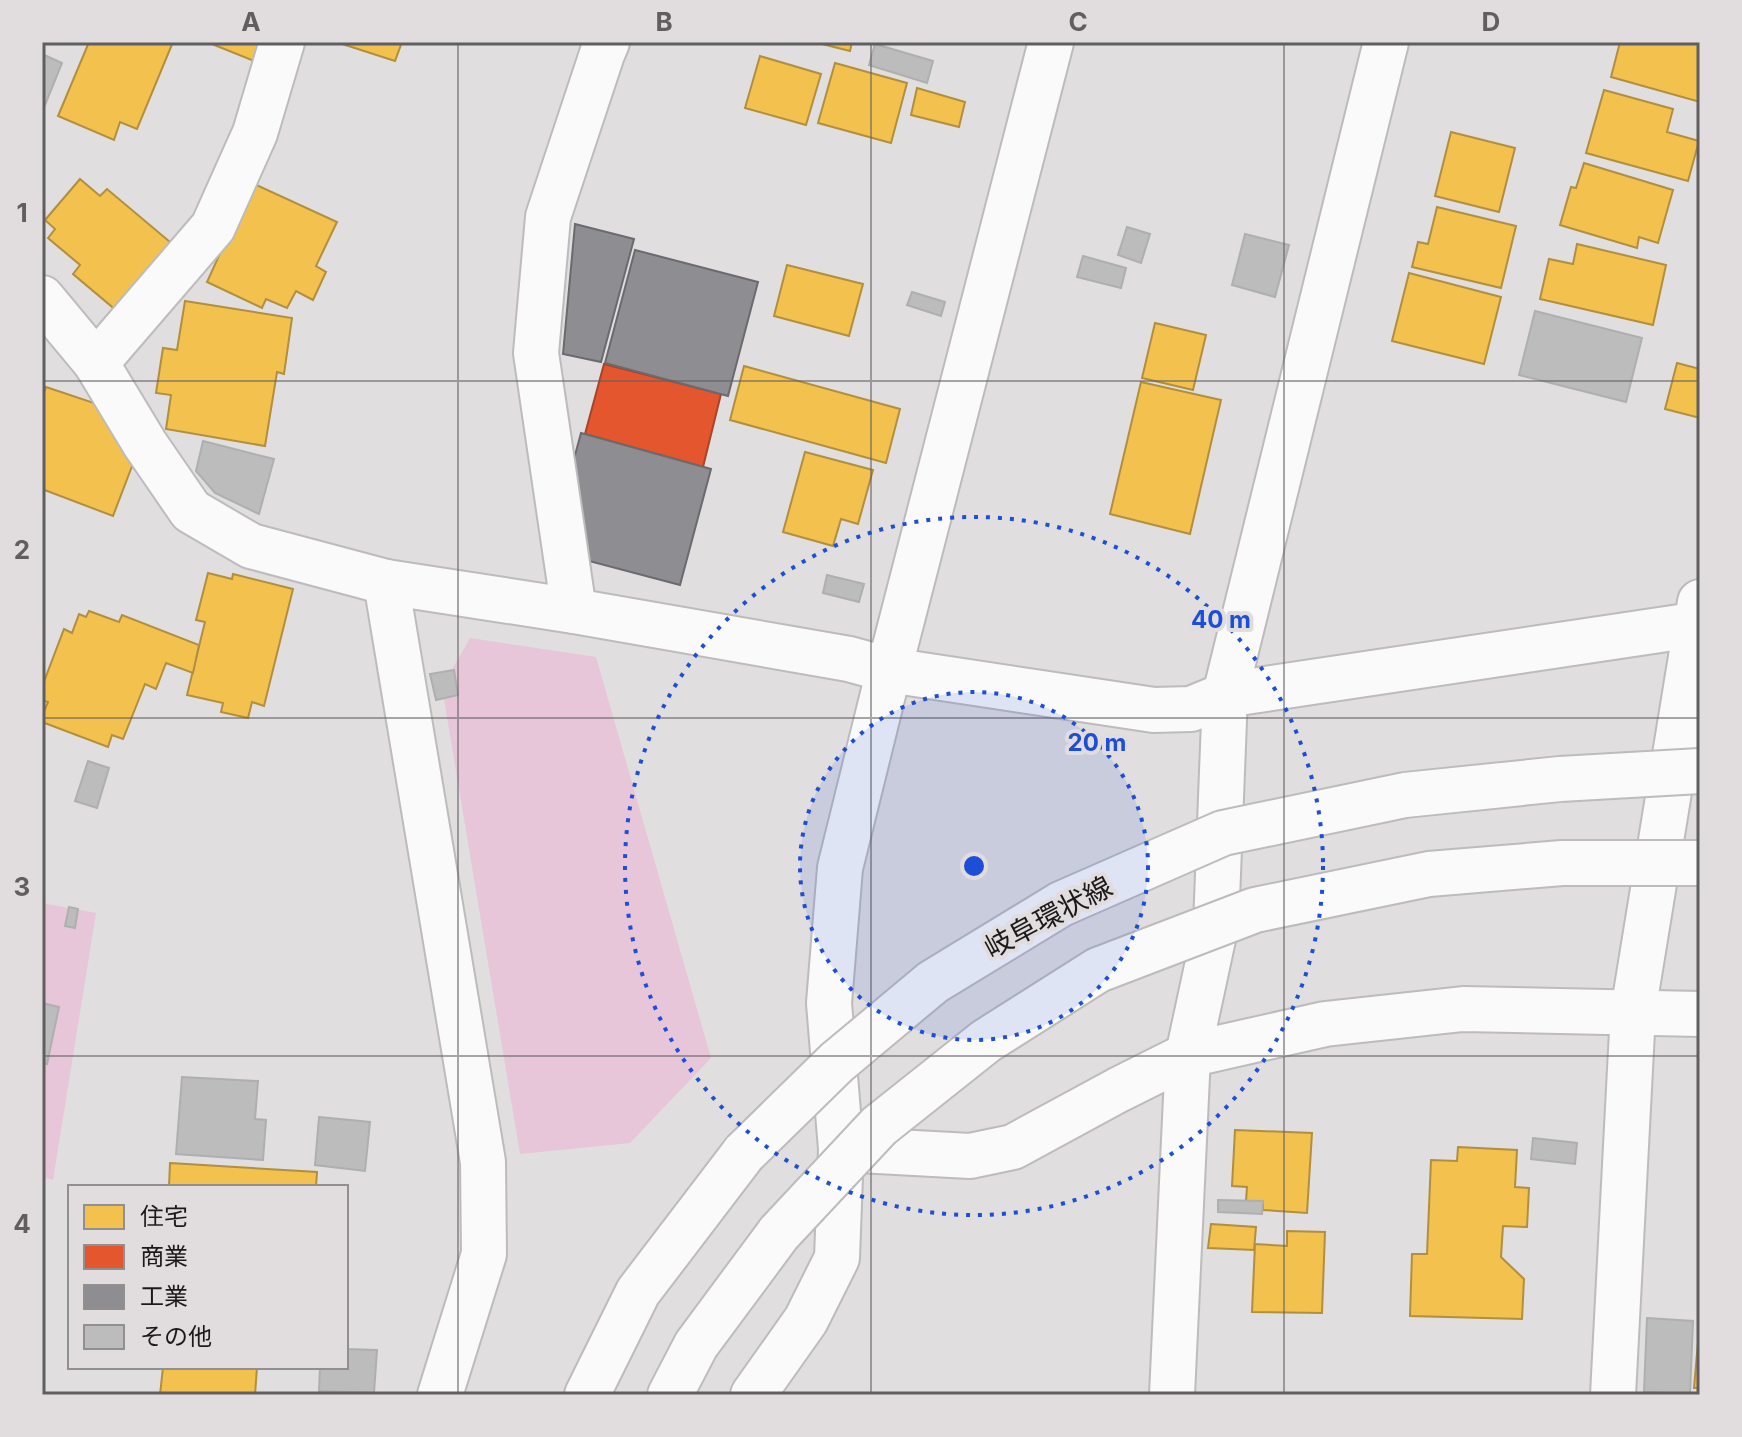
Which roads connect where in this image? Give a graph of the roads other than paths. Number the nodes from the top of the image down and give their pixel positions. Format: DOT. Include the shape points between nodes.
graph roads {
  1 [pos="282,42"];
  2 [pos="607,42"];
  3 [pos="1051,42"];
  4 [pos="1386,42"];
  5 [pos="47,321"];
  6 [pos="96,363"];
  7 [pos="386,582"];
  8 [pos="574,611"];
  9 [pos="1699,616"];
  10 [pos="889,670"];
  11 [pos="1225,695"];
  12 [pos="1700,771"];
  13 [pos="1700,863"];
  14 [pos="1633,1012"];
  15 [pos="1700,1014"];
  16 [pos="1188,1055"];
  17 [pos="841,1149"];
  18 [pos="440,1395"];
  19 [pos="587,1395"];
  20 [pos="670,1395"];
  21 [pos="753,1395"];
  22 [pos="1172,1395"];
  23 [pos="1613,1395"];
  1 -- 6 [label="street" via="255,133 213,227"];
  2 -- 8 [label="street" via="548,217 536,353"];
  3 -- 10 [label="street"];
  4 -- 11 [label="street"];
  5 -- 6 [label="street"];
  6 -- 7 [label="street" via="191,511 251,546"];
  7 -- 8 [label="street"];
  7 -- 18 [label="street" via="483,1162 484,1254"];
  8 -- 10 [label="street"];
  9 -- 11 [label="street"];
  9 -- 14 [label="street"];
  10 -- 11 [label="street" via="1154,710 1191,709"];
  10 -- 17 [label="street" via="840,868 829,1003"];
  11 -- 16 [label="street" via="1216,925"];
  12 -- 19 [label="street, 岐阜環状線, bridge" via="1405,795 1223,833 1061,904 933,982 837,1062 744,1153 638,1292"];
  13 -- 20 [label="street, bridge" via="1562,863 1429,874 1255,910 1098,970 986,1041 879,1126 779,1233 696,1345"];
  14 -- 15 [label="street"];
  14 -- 16 [label="street" via="1463,1009 1325,1024"];
  14 -- 23 [label="street"];
  16 -- 17 [label="street" via="1013,1147 970,1156"];
  16 -- 22 [label="street"];
  17 -- 21 [label="street" via="837,1258 806,1320"];
}
